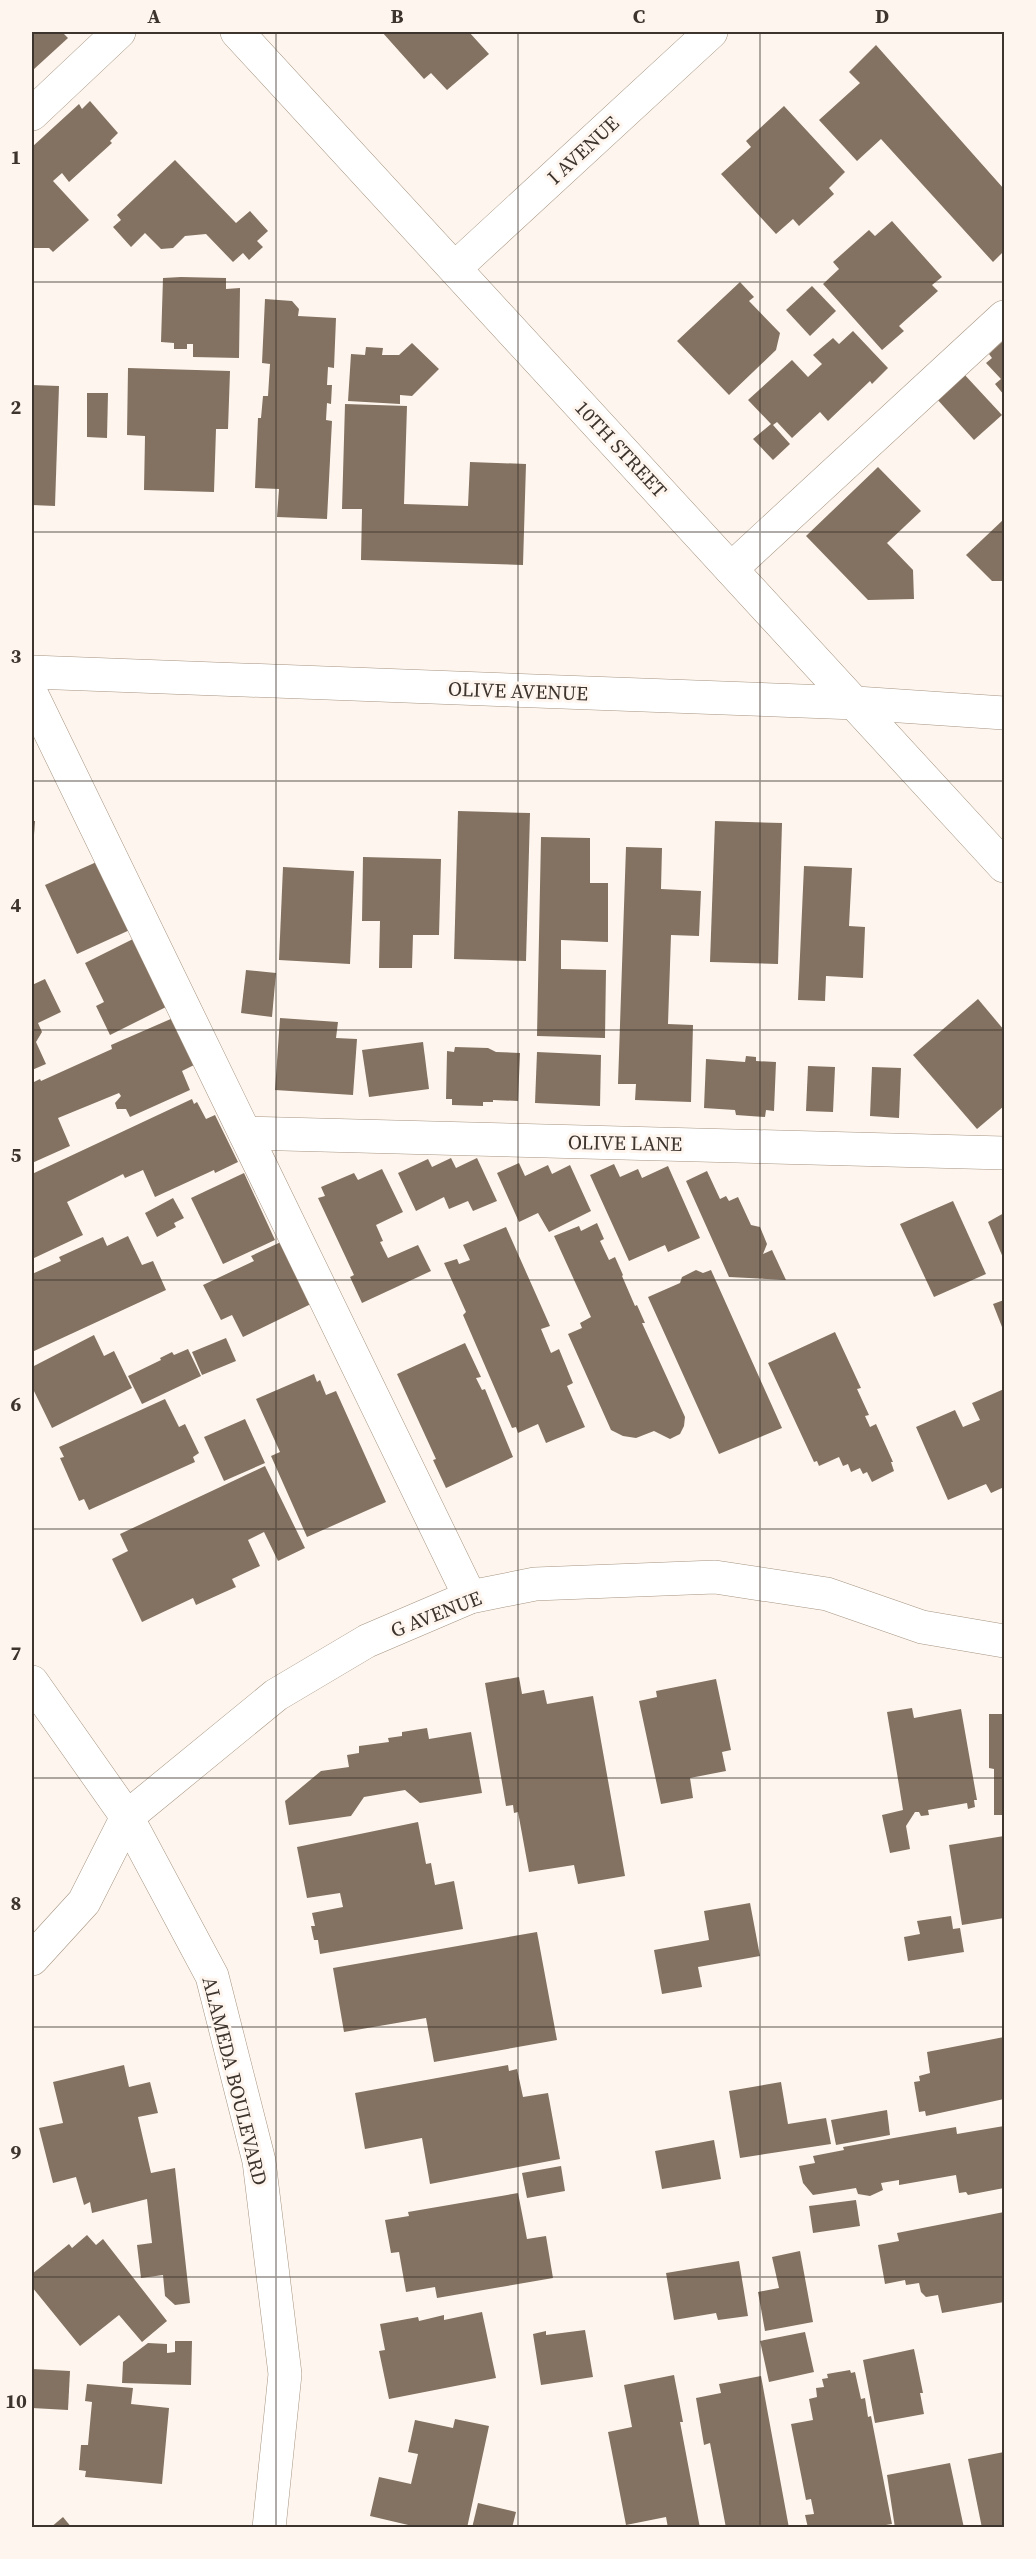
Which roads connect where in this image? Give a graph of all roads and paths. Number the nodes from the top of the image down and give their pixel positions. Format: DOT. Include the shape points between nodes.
graph roads {
  1 [pos="119,32"];
  2 [pos="237,32"];
  3 [pos="711,32"];
  4 [pos="32,114"];
  5 [pos="455,268"];
  6 [pos="1005,317"];
  7 [pos="731,569"];
  8 [pos="32,672"];
  9 [pos="32,695"];
  10 [pos="856,703"];
  11 [pos="1005,713"];
  12 [pos="1005,866"];
  13 [pos="245,1133"];
  14 [pos="1005,1153"];
  15 [pos="470,1597"];
  16 [pos="1005,1641"];
  17 [pos="32,1683"];
  18 [pos="127,1817"];
  19 [pos="32,1959"];
  20 [pos="268,2528"];
  1 -- 4 [label="street"];
  2 -- 5 [label="street, 10TH STREET"];
  3 -- 5 [label="street, I AVENUE"];
  5 -- 7 [label="street, 10TH STREET"];
  6 -- 7 [label="street"];
  7 -- 10 [label="street, 10TH STREET"];
  8 -- 10 [label="street, OLIVE AVENUE"];
  9 -- 13 [label="street"];
  10 -- 11 [label="street, OLIVE AVENUE"];
  10 -- 12 [label="street, 10TH STREET"];
  13 -- 14 [label="street, OLIVE LANE"];
  13 -- 15 [label="street"];
  15 -- 16 [label="street, G AVENUE" via="535,1584 715,1577 827,1594 922,1627"];
  15 -- 18 [label="street, G AVENUE" via="367,1641 276,1695"];
  17 -- 18 [label="street, ALAMEDA BOULEVARD"];
  18 -- 19 [label="street, G AVENUE" via="84,1902"];
  18 -- 20 [label="street, ALAMEDA BOULEVARD" via="212,1976 259,2161 285,2374"];
}
